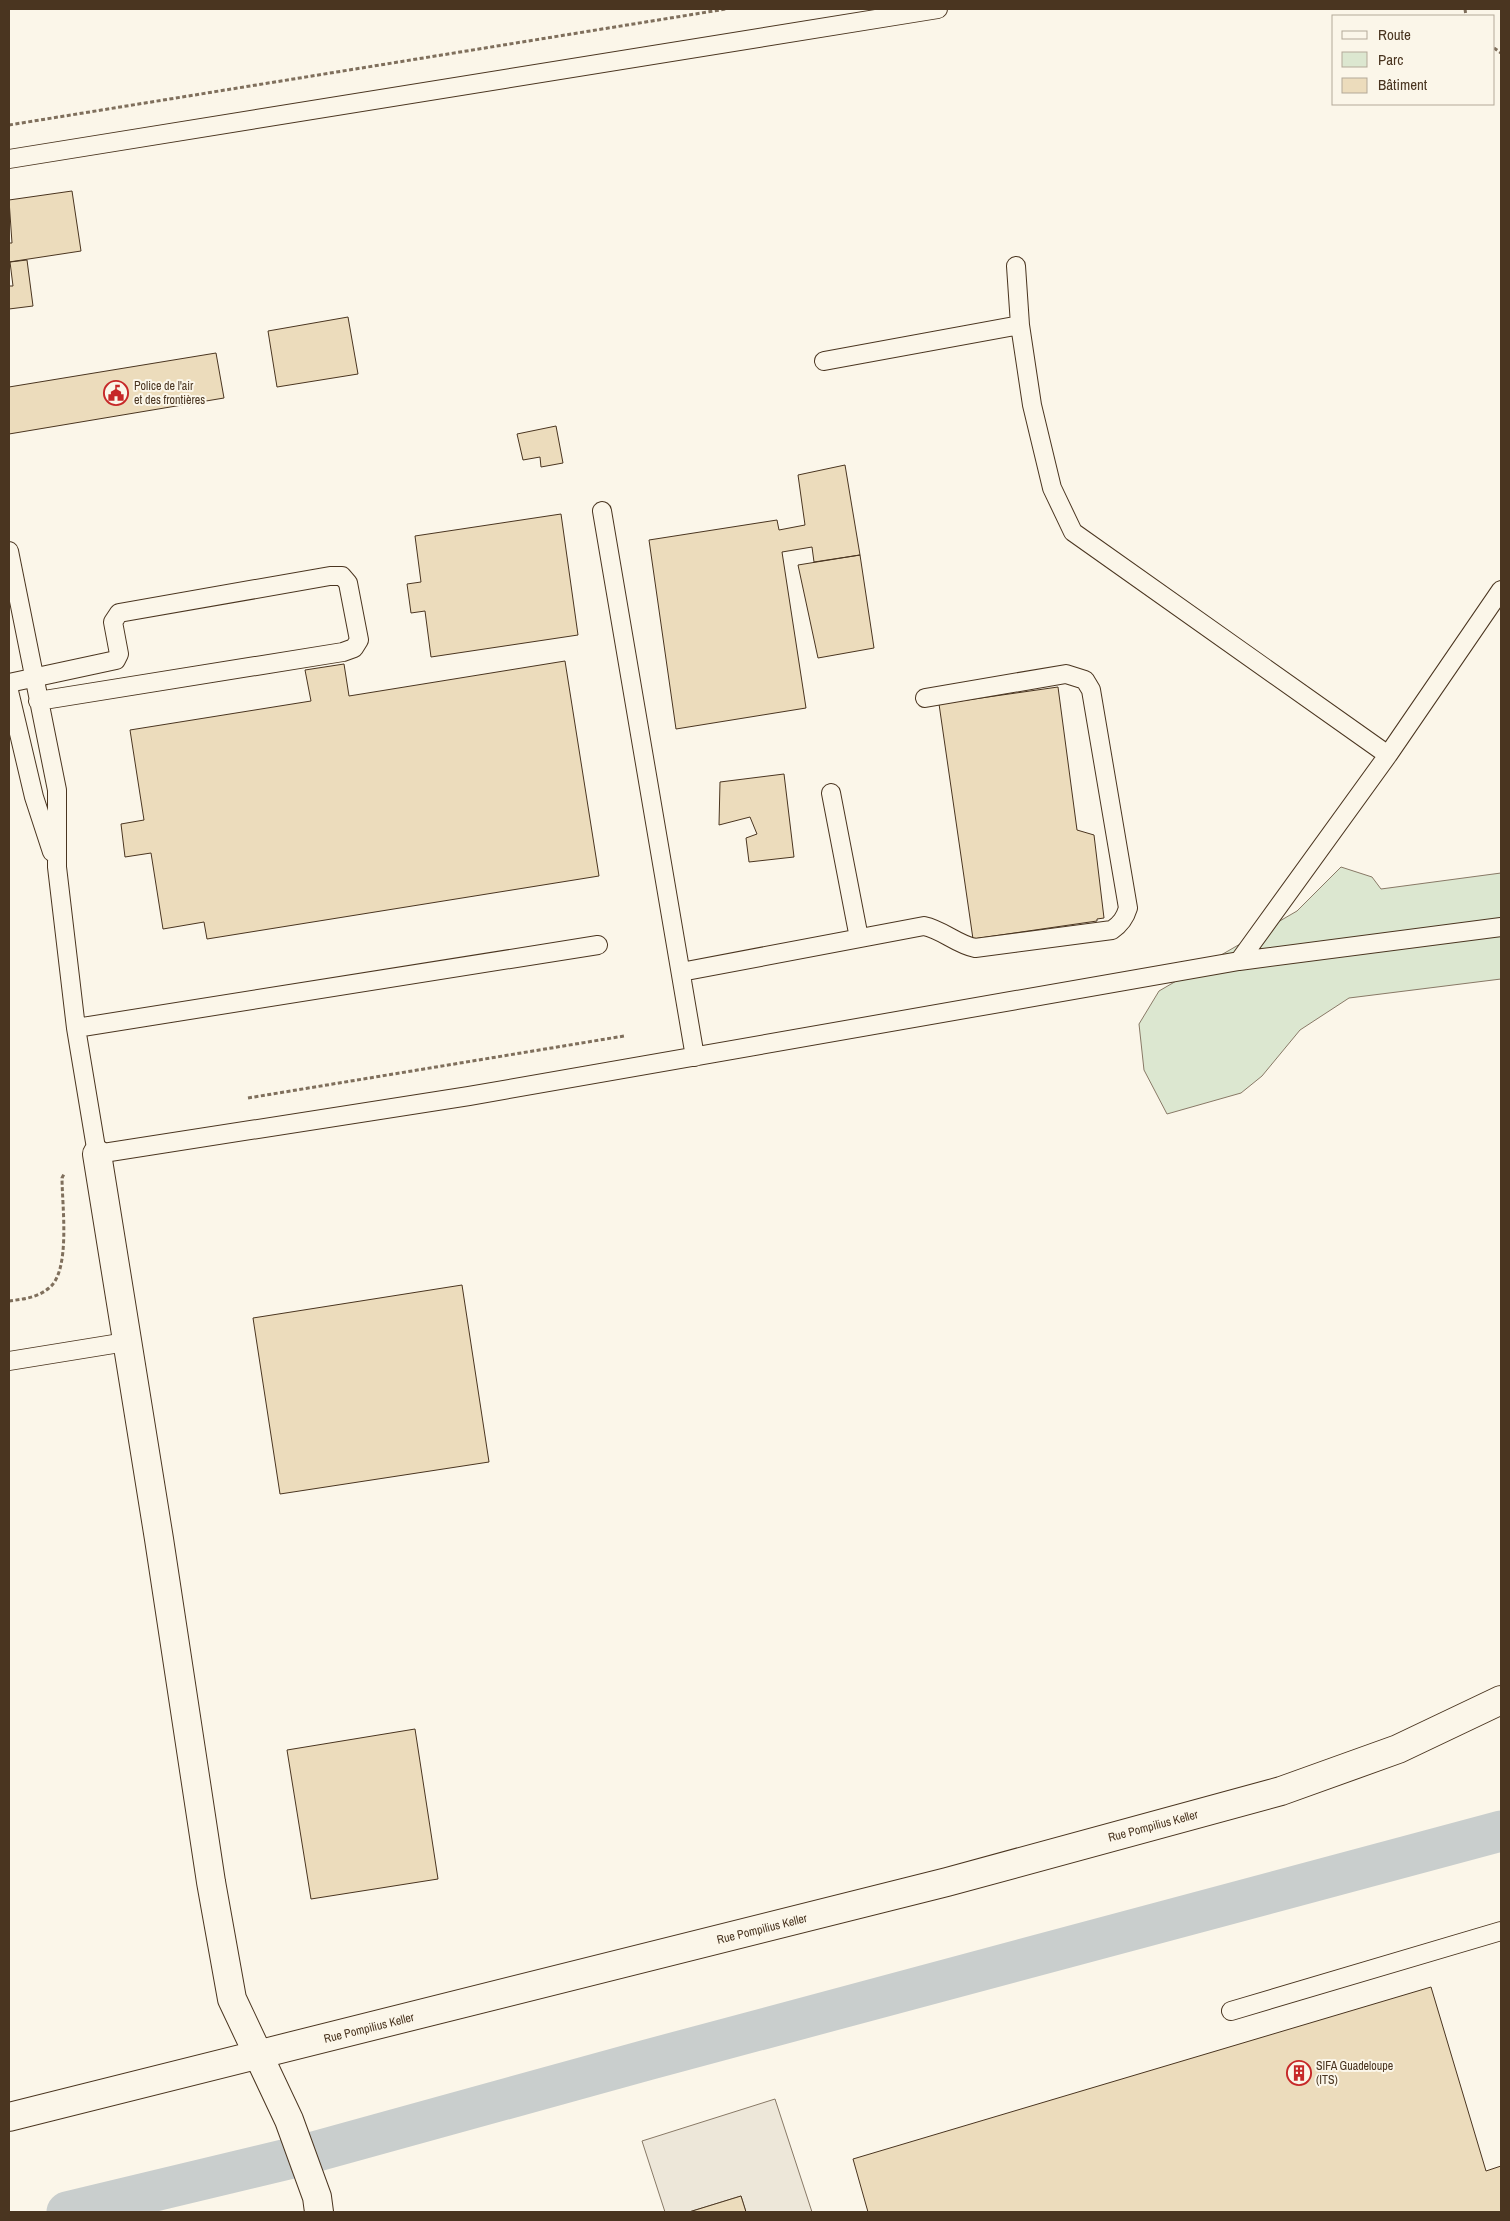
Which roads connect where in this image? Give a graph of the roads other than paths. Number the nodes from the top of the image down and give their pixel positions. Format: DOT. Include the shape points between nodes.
graph roads {
  1 [pos="938,9"];
  2 [pos="9,160"];
  3 [pos="1016,266"];
  4 [pos="1020,325"];
  5 [pos="824,361"];
  6 [pos="602,511"];
  7 [pos="9,552"];
  8 [pos="1501,590"];
  9 [pos="33,678"];
  10 [pos="9,683"];
  11 [pos="9,691"];
  12 [pos="925,698"];
  13 [pos="38,701"];
  14 [pos="1388,755"];
  15 [pos="831,793"];
  16 [pos="58,867"];
  17 [pos="1501,927"];
  18 [pos="859,938"];
  19 [pos="598,945"];
  20 [pos="1239,961"];
  21 [pos="681,972"];
  22 [pos="76,1028"];
  23 [pos="695,1057"];
  24 [pos="97,1154"];
  25 [pos="126,1342"];
  26 [pos="9,1361"];
  27 [pos="1501,1700"];
  28 [pos="1501,1931"];
  29 [pos="1231,2011"];
  30 [pos="259,2056"];
  31 [pos="9,2117"];
  32 [pos="318,2205"];
  1 -- 2 [label="lane"];
  3 -- 4 [label="lane"];
  4 -- 5 [label="lane"];
  4 -- 14 [label="lane" via="1032,405 1052,488 1073,532"];
  6 -- 21 [label="lane"];
  7 -- 9 [label="lane"];
  8 -- 14 [label="lane"];
  9 -- 10 [label="lane"];
  9 -- 13 [label="lane"];
  9 -- 13 [label="lane" via="116,660 119,654 113,622 119,613 330,576 342,576 348,583 359,640 354,648"];
  11 -- 16 [label="lane" via="34,797"];
  12 -- 18 [label="lane" via="1066,674 1085,680 1091,690 1128,908 1125,918 1112,930 975,948 960,944 936,928 924,926"];
  13 -- 16 [label="lane" via="57,790"];
  14 -- 20 [label="lane"];
  15 -- 18 [label="lane"];
  16 -- 22 [label="lane"];
  17 -- 20 [label="lane"];
  18 -- 21 [label="lane"];
  19 -- 22 [label="lane"];
  20 -- 23 [label="lane"];
  21 -- 23 [label="lane"];
  22 -- 24 [label="lane"];
  23 -- 24 [label="lane"];
  24 -- 25 [label="street"];
  25 -- 26 [label="lane"];
  25 -- 30 [label="street" via="232,1999"];
  27 -- 30 [label="street, Rue Pompilius Keller" via="1398,1749 1281,1792 947,1882"];
  28 -- 29 [label="lane"];
  30 -- 31 [label="street, Rue Pompilius Keller"];
  30 -- 32 [label="street" via="289,2120"];
}
